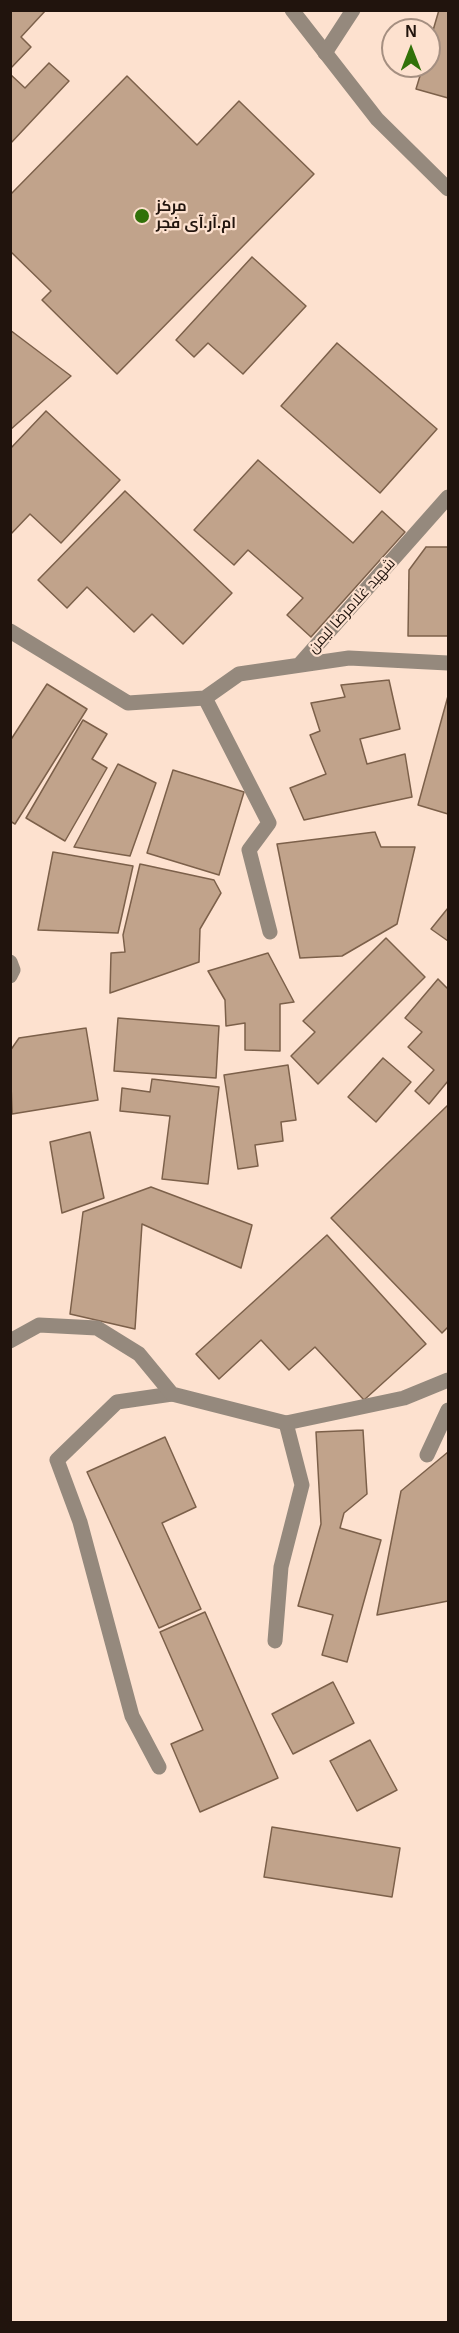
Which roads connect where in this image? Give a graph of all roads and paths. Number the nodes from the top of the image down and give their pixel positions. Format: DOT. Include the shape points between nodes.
graph roads {
  1 [pos="292,10"];
  2 [pos="352,10"];
  3 [pos="325,53"];
  4 [pos="448,189"];
  5 [pos="448,497"];
  6 [pos="10,631"];
  7 [pos="448,663"];
  8 [pos="300,664"];
  9 [pos="205,698"];
  10 [pos="270,933"];
  11 [pos="10,962"];
  12 [pos="10,976"];
  13 [pos="10,1341"];
  14 [pos="448,1380"];
  15 [pos="172,1394"];
  16 [pos="448,1410"];
  17 [pos="286,1423"];
  18 [pos="427,1455"];
  19 [pos="274,1641"];
  20 [pos="159,1767"];
  1 -- 3 [label="street"];
  2 -- 3 [label="street"];
  3 -- 4 [label="street" via="377,119"];
  5 -- 8 [label="street, شهید غلامرضا لیمن"];
  6 -- 9 [label="street" via="128,703"];
  7 -- 8 [label="street" via="349,658"];
  8 -- 9 [label="street, شهید غلامرضا لیمن" via="239,674"];
  9 -- 10 [label="street" via="269,823 249,850"];
  11 -- 12 [label="street"];
  13 -- 15 [label="street" via="39,1325 97,1328 139,1354"];
  14 -- 17 [label="street" via="404,1398"];
  15 -- 17 [label="street"];
  15 -- 20 [label="street" via="117,1402 57,1460 80,1522 132,1716"];
  16 -- 18 [label="street"];
  17 -- 19 [label="street" via="302,1485 281,1567"];
}
